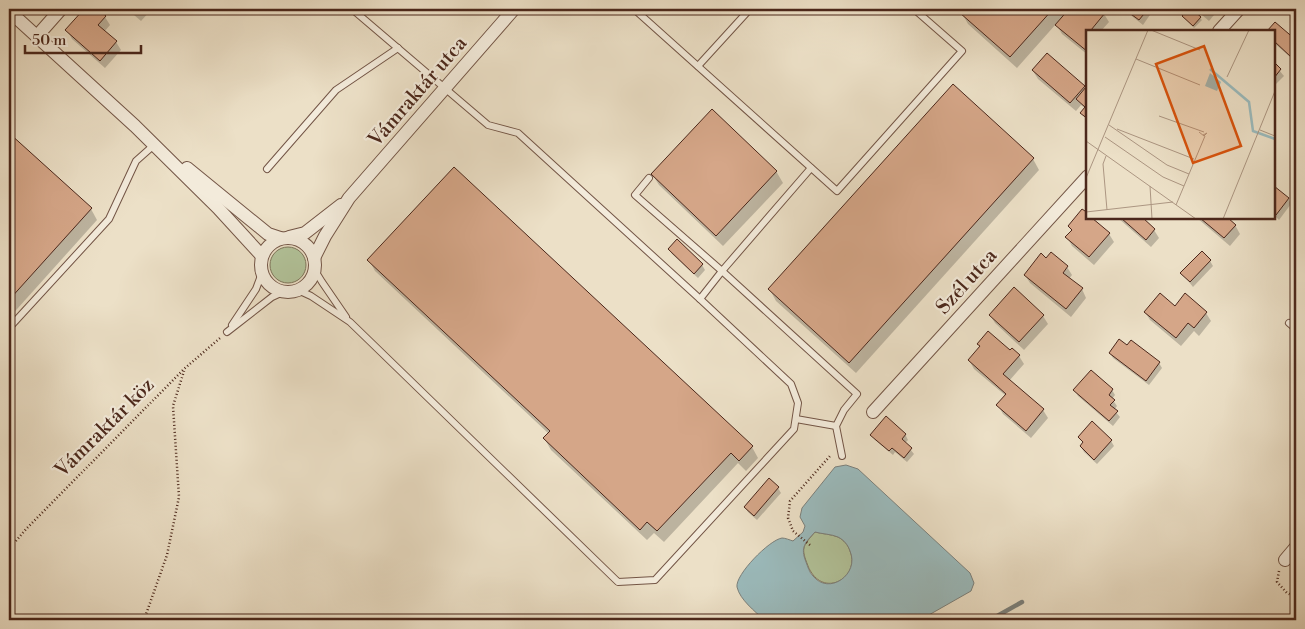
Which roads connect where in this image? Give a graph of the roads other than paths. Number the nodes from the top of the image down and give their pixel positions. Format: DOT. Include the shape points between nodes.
graph roads {
  1 [pos="61,9"];
  2 [pos="352,9"];
  3 [pos="514,9"];
  4 [pos="634,9"];
  5 [pos="750,9"];
  6 [pos="914,9"];
  7 [pos="1239,9"];
  8 [pos="9,10"];
  9 [pos="1220,30"];
  10 [pos="38,36"];
  11 [pos="398,48"];
  12 [pos="698,66"];
  13 [pos="445,88"];
  14 [pos="134,126"];
  15 [pos="154,145"];
  16 [pos="811,168"];
  17 [pos="267,169"];
  18 [pos="649,178"];
  19 [pos="1086,178"];
  20 [pos="349,198"];
  21 [pos="285,238"];
  22 [pos="262,256"];
  23 [pos="314,263"];
  24 [pos="722,271"];
  25 [pos="262,273"];
  26 [pos="298,290"];
  27 [pos="285,291"];
  28 [pos="700,299"];
  29 [pos="350,322"];
  30 [pos="1289,323"];
  31 [pos="9,328"];
  32 [pos="1296,329"];
  33 [pos="873,412"];
  34 [pos="796,419"];
  35 [pos="836,426"];
  36 [pos="842,456"];
  37 [pos="1296,546"];
  38 [pos="1285,560"];
  1 -- 10 [label="street"];
  2 -- 11 [label="lane"];
  3 -- 13 [label="street, Vámraktár utca"];
  4 -- 12 [label="lane"];
  5 -- 12 [label="lane"];
  6 -- 16 [label="lane" via="962,51 837,191"];
  7 -- 9 [label="street"];
  8 -- 10 [label="street"];
  10 -- 14 [label="street"];
  11 -- 13 [label="lane"];
  11 -- 17 [label="lane" via="336,90"];
  12 -- 16 [label="lane"];
  13 -- 20 [label="street, Vámraktár utca"];
  13 -- 28 [label="lane" via="488,125 518,133"];
  14 -- 15 [label="street"];
  14 -- 21 [label="street" via="268,234"];
  15 -- 22 [label="street"];
  15 -- 31 [label="lane" via="136,161 109,219"];
  16 -- 24 [label="lane"];
  18 -- 24 [label="lane" via="635,195"];
  19 -- 33 [label="street, Szél utca"];
  20 -- 21 [label="street, Vámraktár utca" via="306,232"];
  20 -- 23 [label="street, Vámraktár utca" via="325,236"];
  21 -- 22 [label="street" via="272,242"];
  21 -- 23 [label="street" via="300,240 309,248"];
  22 -- 25 [label="street"];
  23 -- 26 [label="street" via="312,278"];
  23 -- 29 [label="lane" via="322,282"];
  24 -- 28 [label="lane"];
  24 -- 35 [label="lane" via="857,394"];
  25 -- 27 [label="street" via="273,287"];
  25 -- 27 [label="lane" via="256,289 227,332 256,308"];
  26 -- 27 [label="street"];
  26 -- 29 [label="lane"];
  28 -- 34 [label="lane" via="790,384 798,403"];
  29 -- 34 [label="lane" via="618,582 655,580 794,429"];
  30 -- 32 [label="lane"];
  34 -- 35 [label="lane"];
  35 -- 36 [label="lane"];
  37 -- 38 [label="street"];
}
